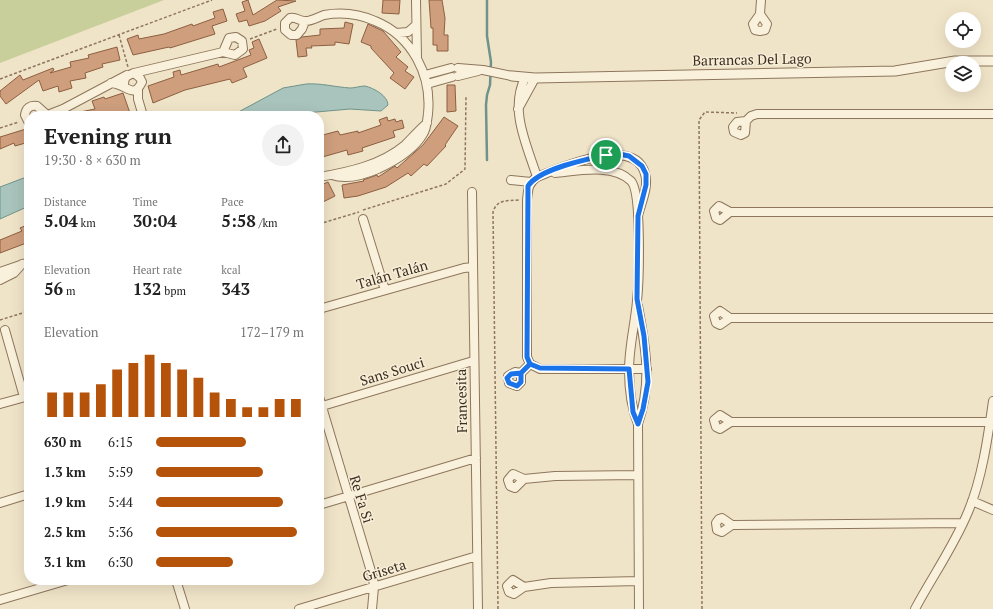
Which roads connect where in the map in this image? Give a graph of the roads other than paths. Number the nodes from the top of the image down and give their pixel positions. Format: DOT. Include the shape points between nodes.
graph roads {
  1 [pos="416,0"];
  2 [pos="761,0"];
  3 [pos="760,14"];
  4 [pos="305,21"];
  5 [pos="416,25"];
  6 [pos="396,33"];
  7 [pos="223,52"];
  8 [pos="417,57"];
  9 [pos="993,61"];
  10 [pos="151,70"];
  11 [pos="455,72"];
  12 [pos="130,74"];
  13 [pos="424,75"];
  14 [pos="508,76"];
  15 [pos="524,78"];
  16 [pos="535,78"];
  17 [pos="110,83"];
  18 [pos="427,84"];
  19 [pos="134,87"];
  20 [pos="518,109"];
  21 [pos="27,111"];
  22 [pos="42,111"];
  23 [pos="57,111"];
  24 [pos="142,111"];
  25 [pos="993,114"];
  26 [pos="744,117"];
  27 [pos="546,173"];
  28 [pos="324,176"];
  29 [pos="534,179"];
  30 [pos="511,180"];
  31 [pos="472,192"];
  32 [pos="730,212"];
  33 [pos="993,212"];
  34 [pos="638,216"];
  35 [pos="363,219"];
  36 [pos="24,263"];
  37 [pos="24,264"];
  38 [pos="473,267"];
  39 [pos="0,272"];
  40 [pos="0,280"];
  41 [pos="385,290"];
  42 [pos="637,299"];
  43 [pos="324,308"];
  44 [pos="730,318"];
  45 [pos="993,318"];
  46 [pos="5,330"];
  47 [pos="473,361"];
  48 [pos="530,364"];
  49 [pos="629,369"];
  50 [pos="647,369"];
  51 [pos="521,373"];
  52 [pos="24,390"];
  53 [pos="24,397"];
  54 [pos="993,401"];
  55 [pos="0,404"];
  56 [pos="324,406"];
  57 [pos="324,420"];
  58 [pos="730,422"];
  59 [pos="990,422"];
  60 [pos="638,424"];
  61 [pos="476,458"];
  62 [pos="638,475"];
  63 [pos="524,479"];
  64 [pos="24,496"];
  65 [pos="347,497"];
  66 [pos="972,501"];
  67 [pos="0,503"];
  68 [pos="324,504"];
  69 [pos="993,510"];
  70 [pos="962,523"];
  71 [pos="732,525"];
  72 [pos="477,556"];
  73 [pos="639,581"];
  74 [pos="51,585"];
  75 [pos="178,585"];
  76 [pos="374,587"];
  77 [pos="524,587"];
  78 [pos="0,600"];
  79 [pos="185,609"];
  80 [pos="299,609"];
  81 [pos="372,609"];
  82 [pos="478,609"];
  83 [pos="639,609"];
  84 [pos="914,609"];
  1 -- 5 [label="street"];
  2 -- 3 [label="street"];
  4 -- 4 [label="street" via="290,18 284,26 287,33 294,36 300,33"];
  4 -- 6 [label="street" via="325,15 357,15 384,24"];
  5 -- 6 [label="street" via="408,32"];
  5 -- 8 [label="street"];
  6 -- 8 [label="street"];
  7 -- 7 [label="street" via="239,54 243,49 242,42 236,37 229,38"];
  7 -- 10 [label="street"];
  8 -- 13 [label="street"];
  9 -- 16 [label="street, Barrancas Del Lago" via="955,61 896,70"];
  10 -- 12 [label="street"];
  10 -- 19 [label="street"];
  11 -- 13 [label="street"];
  11 -- 14 [label="street" via="482,70"];
  11 -- 18 [label="street"];
  12 -- 17 [label="street"];
  12 -- 19 [label="street" via="124,80"];
  12 -- 19 [label="street" via="140,78"];
  13 -- 18 [label="street"];
  14 -- 15 [label="street, Barrancas Del Lago"];
  15 -- 16 [label="street, Barrancas Del Lago"];
  15 -- 20 [label="street" via="519,90"];
  16 -- 20 [label="street"];
  17 -- 19 [label="street"];
  17 -- 23 [label="street"];
  18 -- 28 [label="street" via="427,123 404,145 370,165"];
  19 -- 24 [label="street"];
  20 -- 29 [label="street"];
  21 -- 22 [label="street" via="30,106 37,106"];
  25 -- 26 [label="street" via="757,114"];
  27 -- 29 [label="street"];
  27 -- 34 [label="street" via="610,170 623,175 635,186"];
  27 -- 34 [label="street" via="594,157 619,154 629,156 642,166 646,174 646,185"];
  29 -- 30 [label="street"];
  29 -- 48 [label="street" via="528,186 527,200 527,357"];
  31 -- 38 [label="street, Francesita"];
  32 -- 33 [label="street"];
  34 -- 42 [label="street"];
  35 -- 41 [label="street"];
  36 -- 39 [label="street"];
  37 -- 40 [label="street"];
  38 -- 41 [label="street, Talán Talán"];
  38 -- 47 [label="street, Francesita"];
  41 -- 43 [label="street, Talán Talán"];
  42 -- 49 [label="street"];
  42 -- 50 [label="street"];
  44 -- 45 [label="street"];
  46 -- 52 [label="street"];
  47 -- 56 [label="street, Sans Souci"];
  47 -- 61 [label="street, Francesita"];
  48 -- 49 [label="street" via="540,368"];
  48 -- 51 [label="street"];
  49 -- 50 [label="street"];
  49 -- 60 [label="street" via="633,412"];
  50 -- 60 [label="street" via="646,394"];
  53 -- 55 [label="street"];
  54 -- 59 [label="street"];
  57 -- 65 [label="street, Re Fa Si"];
  58 -- 59 [label="street"];
  59 -- 66 [label="street"];
  60 -- 62 [label="street"];
  61 -- 65 [label="street"];
  61 -- 72 [label="street, Francesita"];
  62 -- 63 [label="street"];
  62 -- 73 [label="street"];
  64 -- 67 [label="street"];
  65 -- 68 [label="street"];
  65 -- 76 [label="street, Re Fa Si"];
  66 -- 69 [label="street"];
  66 -- 70 [label="street"];
  70 -- 71 [label="street"];
  70 -- 84 [label="street"];
  72 -- 76 [label="street, Griseta"];
  72 -- 82 [label="street, Francesita"];
  73 -- 77 [label="street" via="562,582"];
  73 -- 83 [label="street"];
  74 -- 78 [label="street"];
  75 -- 79 [label="street"];
  76 -- 80 [label="street, Griseta"];
  76 -- 81 [label="street, Re Fa Si"];
}
